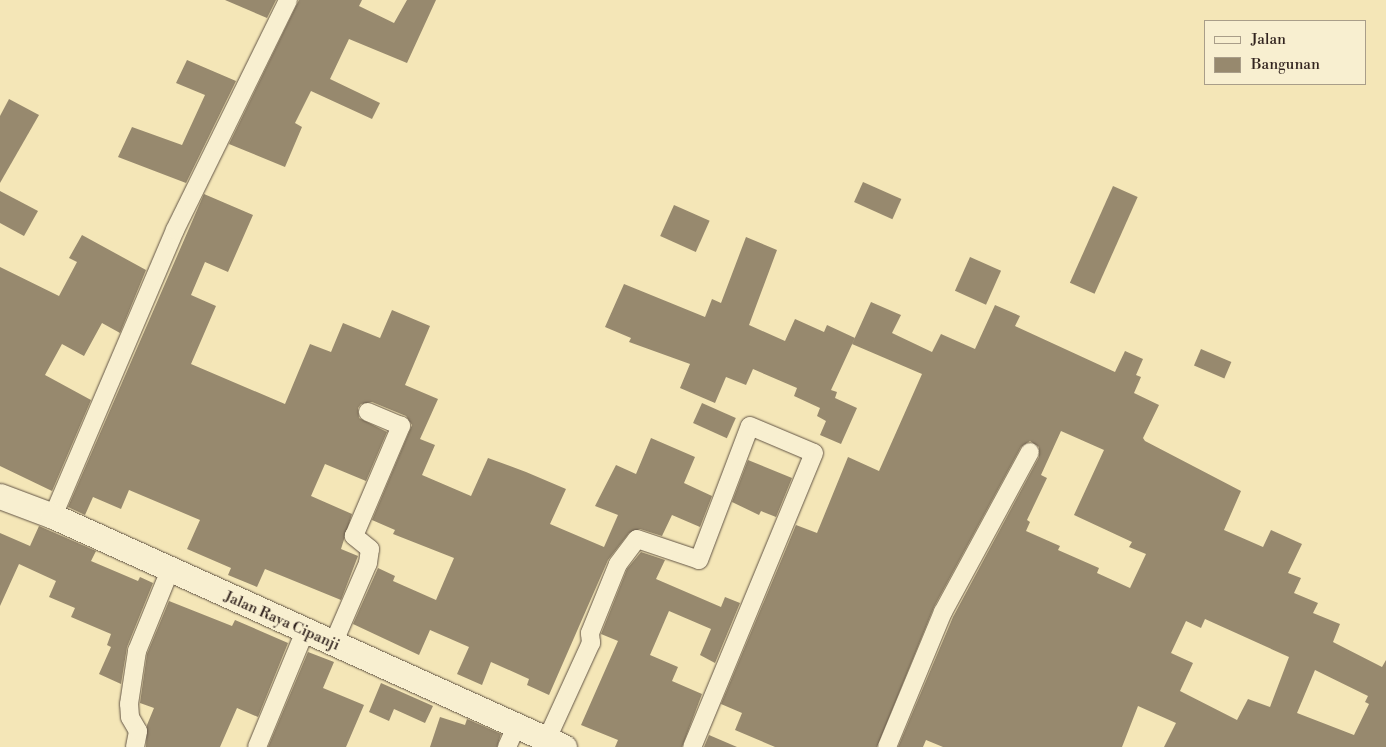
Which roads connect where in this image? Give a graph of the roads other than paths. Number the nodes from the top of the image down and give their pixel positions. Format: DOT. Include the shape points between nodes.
graph roads {
  1 [pos="288,0"];
  2 [pos="368,412"];
  3 [pos="1030,452"];
  4 [pos="0,496"];
  5 [pos="53,516"];
  6 [pos="170,570"];
  7 [pos="305,631"];
  8 [pos="333,644"];
  9 [pos="512,736"];
  10 [pos="555,743"];
  11 [pos="134,747"];
  12 [pos="257,747"];
  13 [pos="692,747"];
  14 [pos="886,747"];
  1 -- 5 [label="street" via="176,230"];
  2 -- 8 [label="street" via="401,426 354,536 370,548 368,563"];
  3 -- 14 [label="street" via="943,612"];
  4 -- 5 [label="main road, Jalan Raya Cipanji"];
  5 -- 6 [label="main road, Jalan Raya Cipanji"];
  6 -- 7 [label="main road, Jalan Raya Cipanji"];
  6 -- 11 [label="street" via="137,651 128,704 130,717 138,731"];
  7 -- 8 [label="main road, Jalan Raya Cipanji"];
  7 -- 12 [label="street"];
  8 -- 9 [label="main road, Jalan Raya Cipanji"];
  9 -- 10 [label="main road, Jalan Raya Cipanji"];
  10 -- 13 [label="street" via="591,642 590,632 618,564 636,539 699,560 750,426 814,453"];
}
